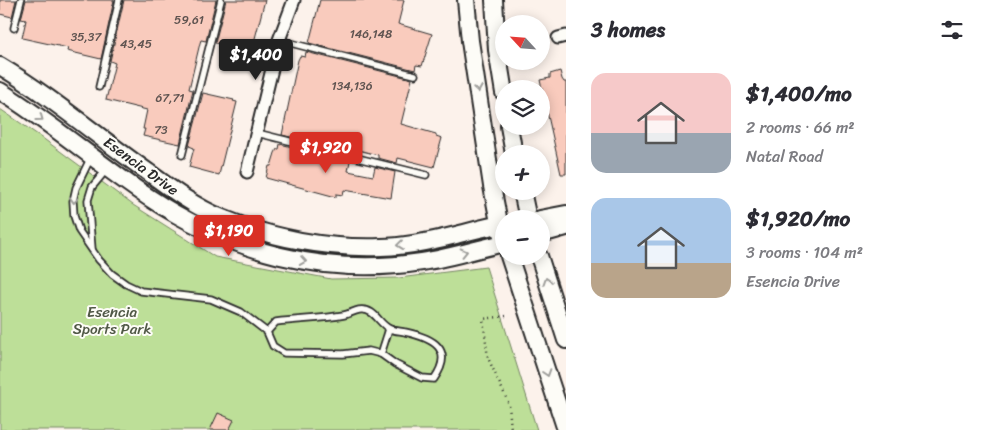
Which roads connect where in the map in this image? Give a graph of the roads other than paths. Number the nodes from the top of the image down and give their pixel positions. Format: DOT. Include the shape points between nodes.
graph roads {
  1 [pos="21,0"];
  2 [pos="119,0"];
  3 [pos="221,0"];
  4 [pos="294,0"];
  5 [pos="466,0"];
  6 [pos="494,0"];
  7 [pos="14,28"];
  8 [pos="280,40"];
  9 [pos="0,66"];
  10 [pos="415,75"];
  11 [pos="502,80"];
  12 [pos="99,88"];
  13 [pos="0,91"];
  14 [pos="257,133"];
  15 [pos="92,155"];
  16 [pos="182,155"];
  17 [pos="108,168"];
  18 [pos="247,172"];
  19 [pos="426,175"];
  20 [pos="500,210"];
  21 [pos="566,214"];
  22 [pos="550,217"];
  23 [pos="495,226"];
  24 [pos="566,227"];
  25 [pos="550,231"];
  26 [pos="495,245"];
  27 [pos="92,251"];
  28 [pos="512,265"];
  29 [pos="542,265"];
  30 [pos="389,329"];
  31 [pos="267,332"];
  32 [pos="566,340"];
  33 [pos="381,354"];
  34 [pos="566,430"];
  1 -- 7 [label="lane"];
  2 -- 12 [label="lane"];
  3 -- 16 [label="lane"];
  4 -- 8 [label="street"];
  5 -- 20 [label="street, one-way" via="470,41"];
  6 -- 11 [label="street"];
  8 -- 10 [label="lane"];
  8 -- 14 [label="street"];
  23 -- 9 [label="street, Esencia Drive, one-way" via="382,247 314,243 251,227 221,217 189,200 30,84"];
  13 -- 15 [label="street, Esencia Drive, one-way"];
  14 -- 18 [label="street"];
  14 -- 19 [label="lane"];
  15 -- 17 [label="street, Esencia Drive"];
  15 -- 27 [label="lane, one-way" via="79,179 73,201 79,230"];
  17 -- 26 [label="street, Esencia Drive, one-way" via="185,220 237,243 284,258 332,265 391,265 423,262"];
  17 -- 27 [label="lane" via="92,187 88,200"];
  21 -- 22 [label="street"];
  24 -- 25 [label="street"];
  27 -- 31 [label="lane" via="112,274 126,284 141,290 211,299 241,312"];
  28 -- 34 [label="street, one-way"];
  32 -- 29 [label="street, one-way"];
  30 -- 31 [label="lane" via="371,312 359,310 348,315 276,322"];
  30 -- 33 [label="lane"];
  30 -- 33 [label="lane" via="430,340 440,348 443,358 441,369 434,379 422,378"];
  31 -- 33 [label="lane" via="272,346 284,353 369,351"];
}
